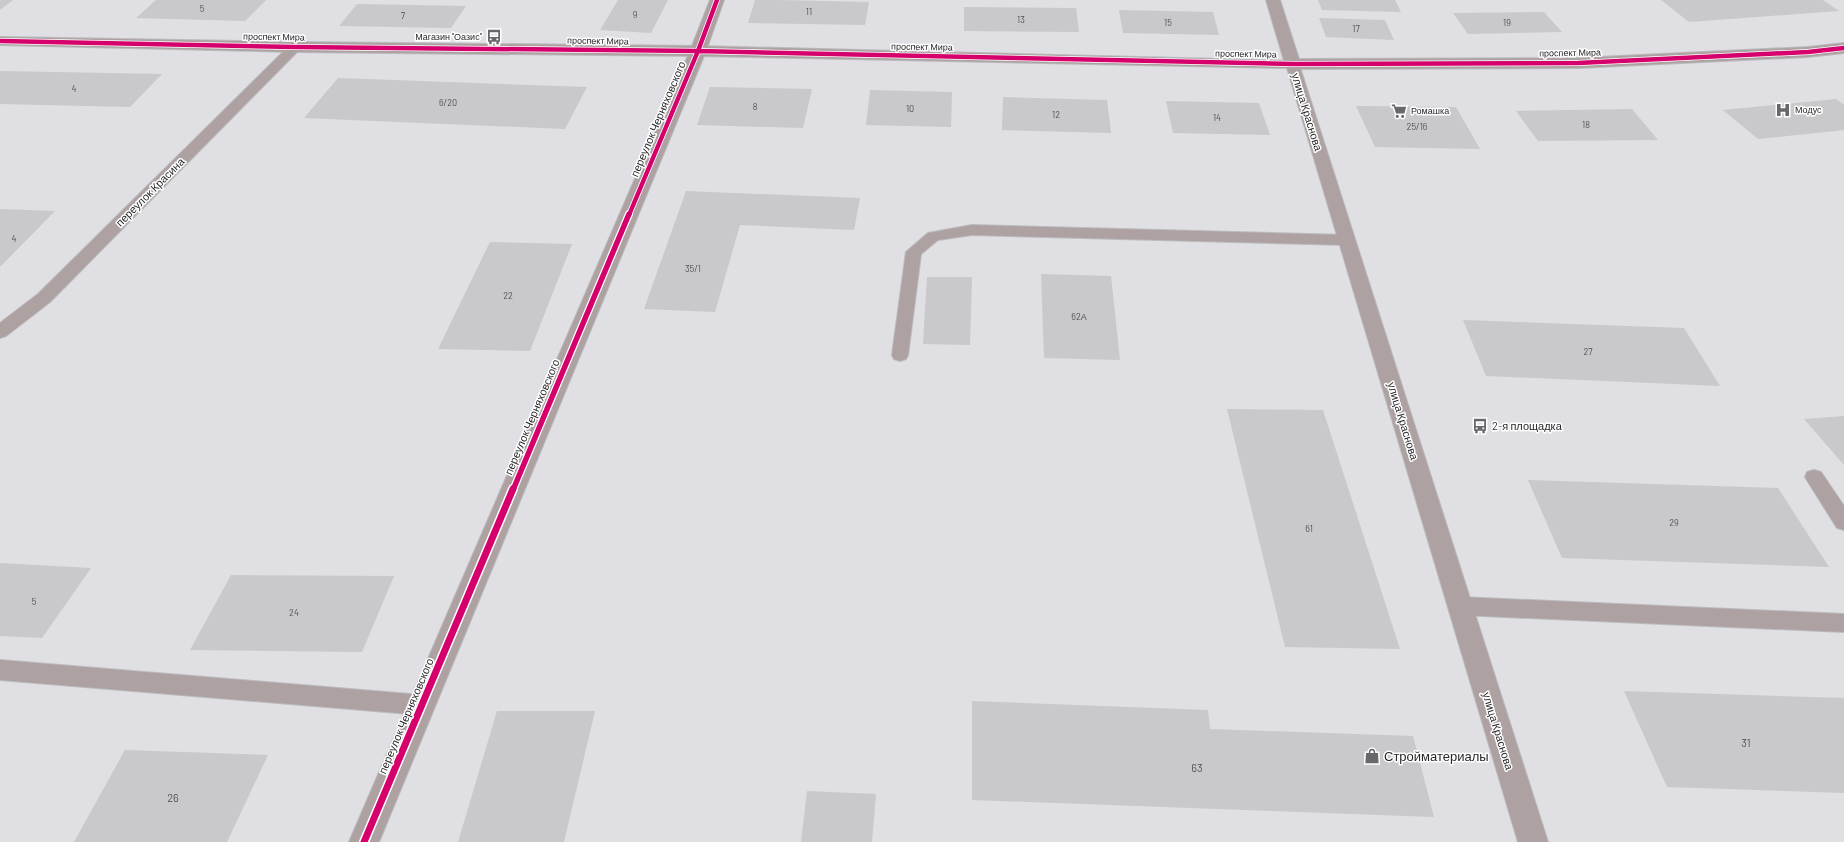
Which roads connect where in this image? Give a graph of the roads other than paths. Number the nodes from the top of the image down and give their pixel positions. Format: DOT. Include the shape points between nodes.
graph roads {
  1 [pos="717,0"];
  2 [pos="1274,0"];
  3 [pos="0,41"];
  4 [pos="295,47"];
  5 [pos="1844,48"];
  6 [pos="698,51"];
  7 [pos="1293,64"];
  8 [pos="1347,240"];
  9 [pos="0,332"];
  10 [pos="900,355"];
  11 [pos="1814,477"];
  12 [pos="1844,522"];
  13 [pos="1460,606"];
  14 [pos="1844,624"];
  15 [pos="0,670"];
  16 [pos="422,705"];
  17 [pos="364,842"];
  18 [pos="1533,842"];
  1 -- 6 [label="street, переулок Черняховского"];
  2 -- 7 [label="street, улица Краснова"];
  3 -- 4 [label="street, проспект Мира"];
  4 -- 6 [label="street, проспект Мира"];
  4 -- 9 [label="lane, переулок Красина" via="44,298"];
  5 -- 7 [label="street, проспект Мира" via="1578,63"];
  6 -- 7 [label="street, проспект Мира"];
  6 -- 16 [label="street, переулок Черняховского"];
  7 -- 8 [label="street, улица Краснова"];
  8 -- 10 [label="lane" via="972,230 933,236 914,252"];
  8 -- 13 [label="street, улица Краснова"];
  11 -- 12 [label="lane"];
  13 -- 14 [label="lane"];
  13 -- 18 [label="street, улица Краснова"];
  15 -- 16 [label="lane"];
  16 -- 17 [label="street, переулок Черняховского"];
}
